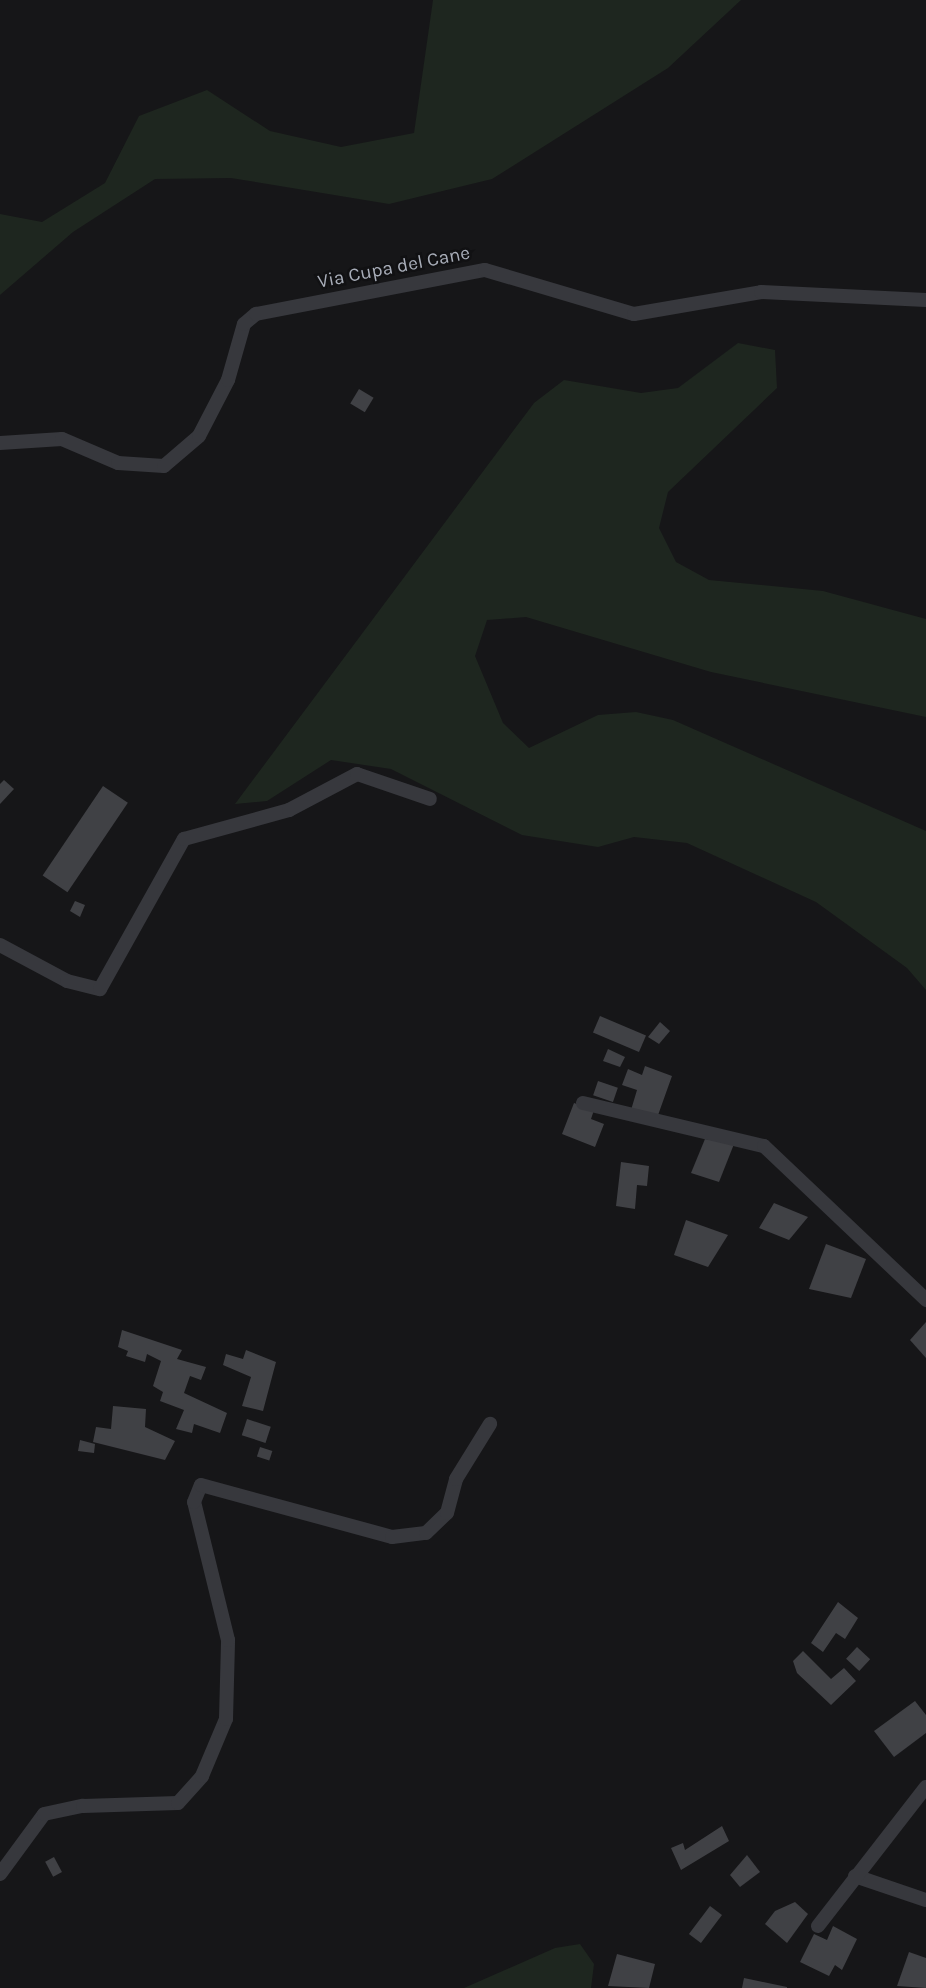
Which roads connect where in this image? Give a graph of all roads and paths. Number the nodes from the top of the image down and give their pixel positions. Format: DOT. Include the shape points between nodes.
graph roads {
  1 [pos="926,300"];
  2 [pos="0,443"];
  3 [pos="430,799"];
  4 [pos="0,945"];
  5 [pos="583,1102"];
  6 [pos="926,1300"];
  7 [pos="490,1423"];
  8 [pos="926,1787"];
  9 [pos="0,1874"];
  10 [pos="855,1876"];
  11 [pos="926,1899"];
  12 [pos="818,1926"];
  1 -- 2 [label="street, Via Cupa del Cane" via="761,292 634,314 485,271 256,313 244,324 228,380 199,436 164,466 118,463 62,439"];
  3 -- 4 [label="street" via="357,774 289,810 184,839 100,989 67,981"];
  5 -- 6 [label="street" via="764,1146"];
  7 -- 9 [label="street" via="456,1479 447,1513 426,1533 392,1537 201,1485 194,1502 228,1640 226,1719 202,1776 178,1804 83,1806 44,1814"];
  8 -- 10 [label="street"];
  10 -- 11 [label="street"];
  10 -- 12 [label="street"];
}
